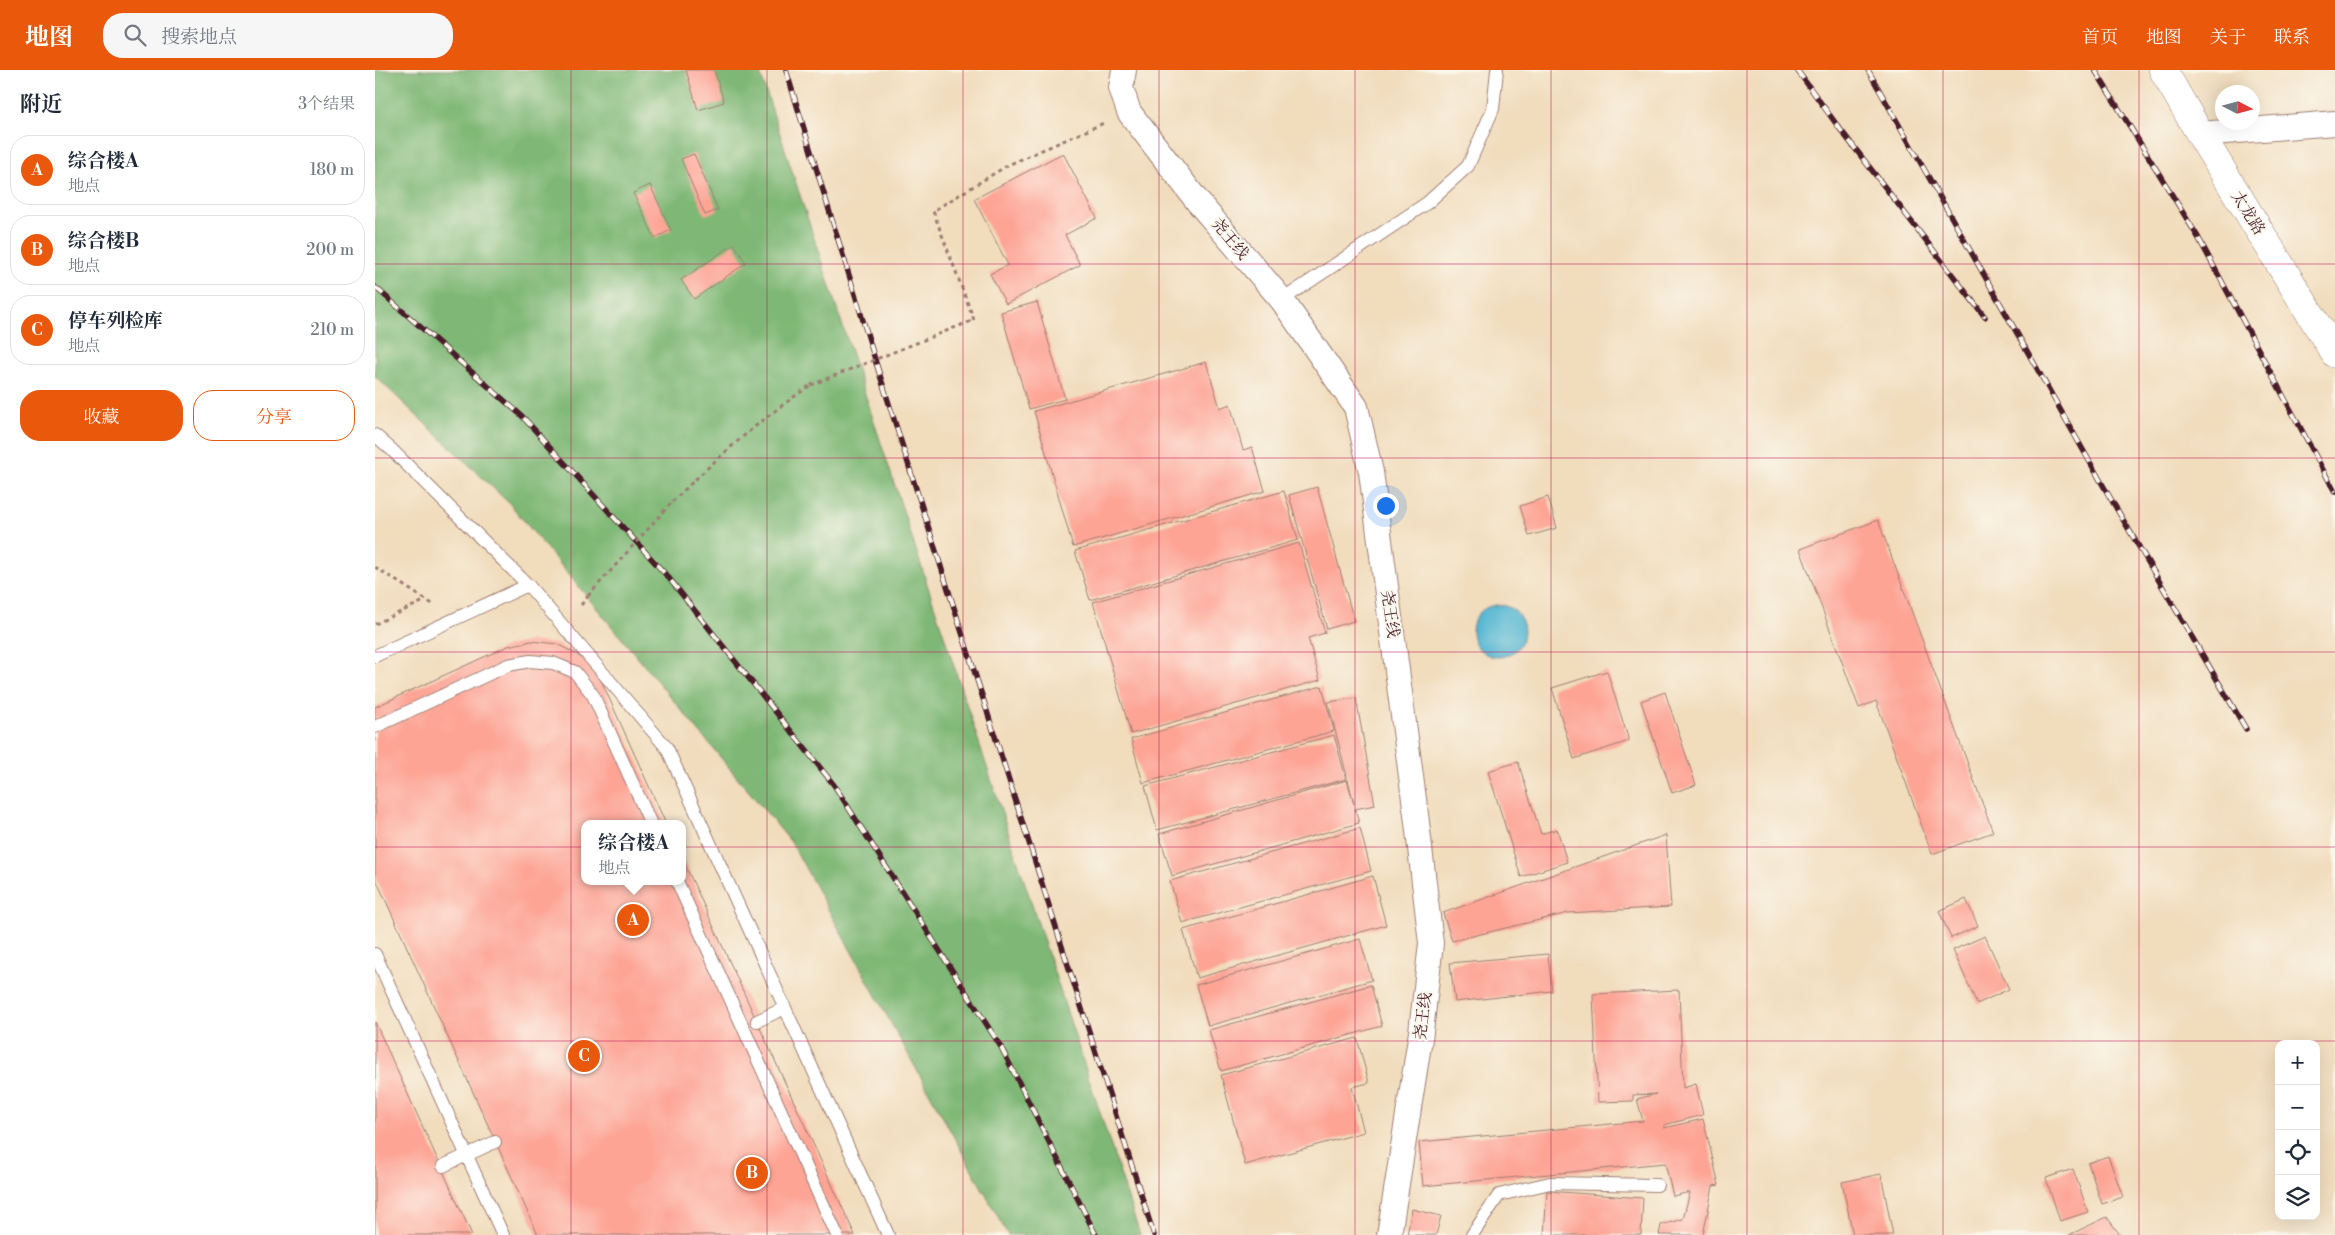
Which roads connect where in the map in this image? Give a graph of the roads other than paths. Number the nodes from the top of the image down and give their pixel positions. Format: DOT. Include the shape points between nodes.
graph roads {
  1 [pos="1124,70"];
  2 [pos="1497,70"];
  3 [pos="2163,70"];
  4 [pos="2335,123"];
  5 [pos="2200,134"];
  6 [pos="1282,300"];
  7 [pos="2335,354"];
  8 [pos="375,435"];
  9 [pos="528,585"];
  10 [pos="375,656"];
  11 [pos="375,726"];
  12 [pos="649,820"];
  13 [pos="679,885"];
  14 [pos="375,954"];
  15 [pos="785,1008"];
  16 [pos="757,1021"];
  17 [pos="495,1142"];
  18 [pos="467,1155"];
  19 [pos="443,1166"];
  20 [pos="1657,1185"];
  21 [pos="503,1235"];
  22 [pos="837,1235"];
  23 [pos="888,1235"];
  24 [pos="1389,1235"];
  25 [pos="1472,1235"];
  1 -- 6 [label="street, 尧王线" via="1121,88 1129,112 1198,202"];
  2 -- 6 [label="lane" via="1493,109 1468,166 1427,202"];
  3 -- 5 [label="street, 太龙路"];
  4 -- 5 [label="street"];
  5 -- 7 [label="street, 太龙路"];
  6 -- 24 [label="street, 尧王线" via="1356,407 1371,472 1419,832 1431,943 1421,1032"];
  8 -- 9 [label="lane"];
  9 -- 10 [label="lane"];
  9 -- 15 [label="lane" via="667,748"];
  11 -- 12 [label="lane" via="508,665 530,661 553,663 575,672 593,695"];
  13 -- 22 [label="lane, bridge"];
  14 -- 18 [label="lane"];
  15 -- 16 [label="lane"];
  15 -- 23 [label="lane"];
  17 -- 18 [label="lane"];
  18 -- 19 [label="lane"];
  18 -- 21 [label="lane"];
  20 -- 25 [label="lane" via="1550,1183 1499,1195"];
}
